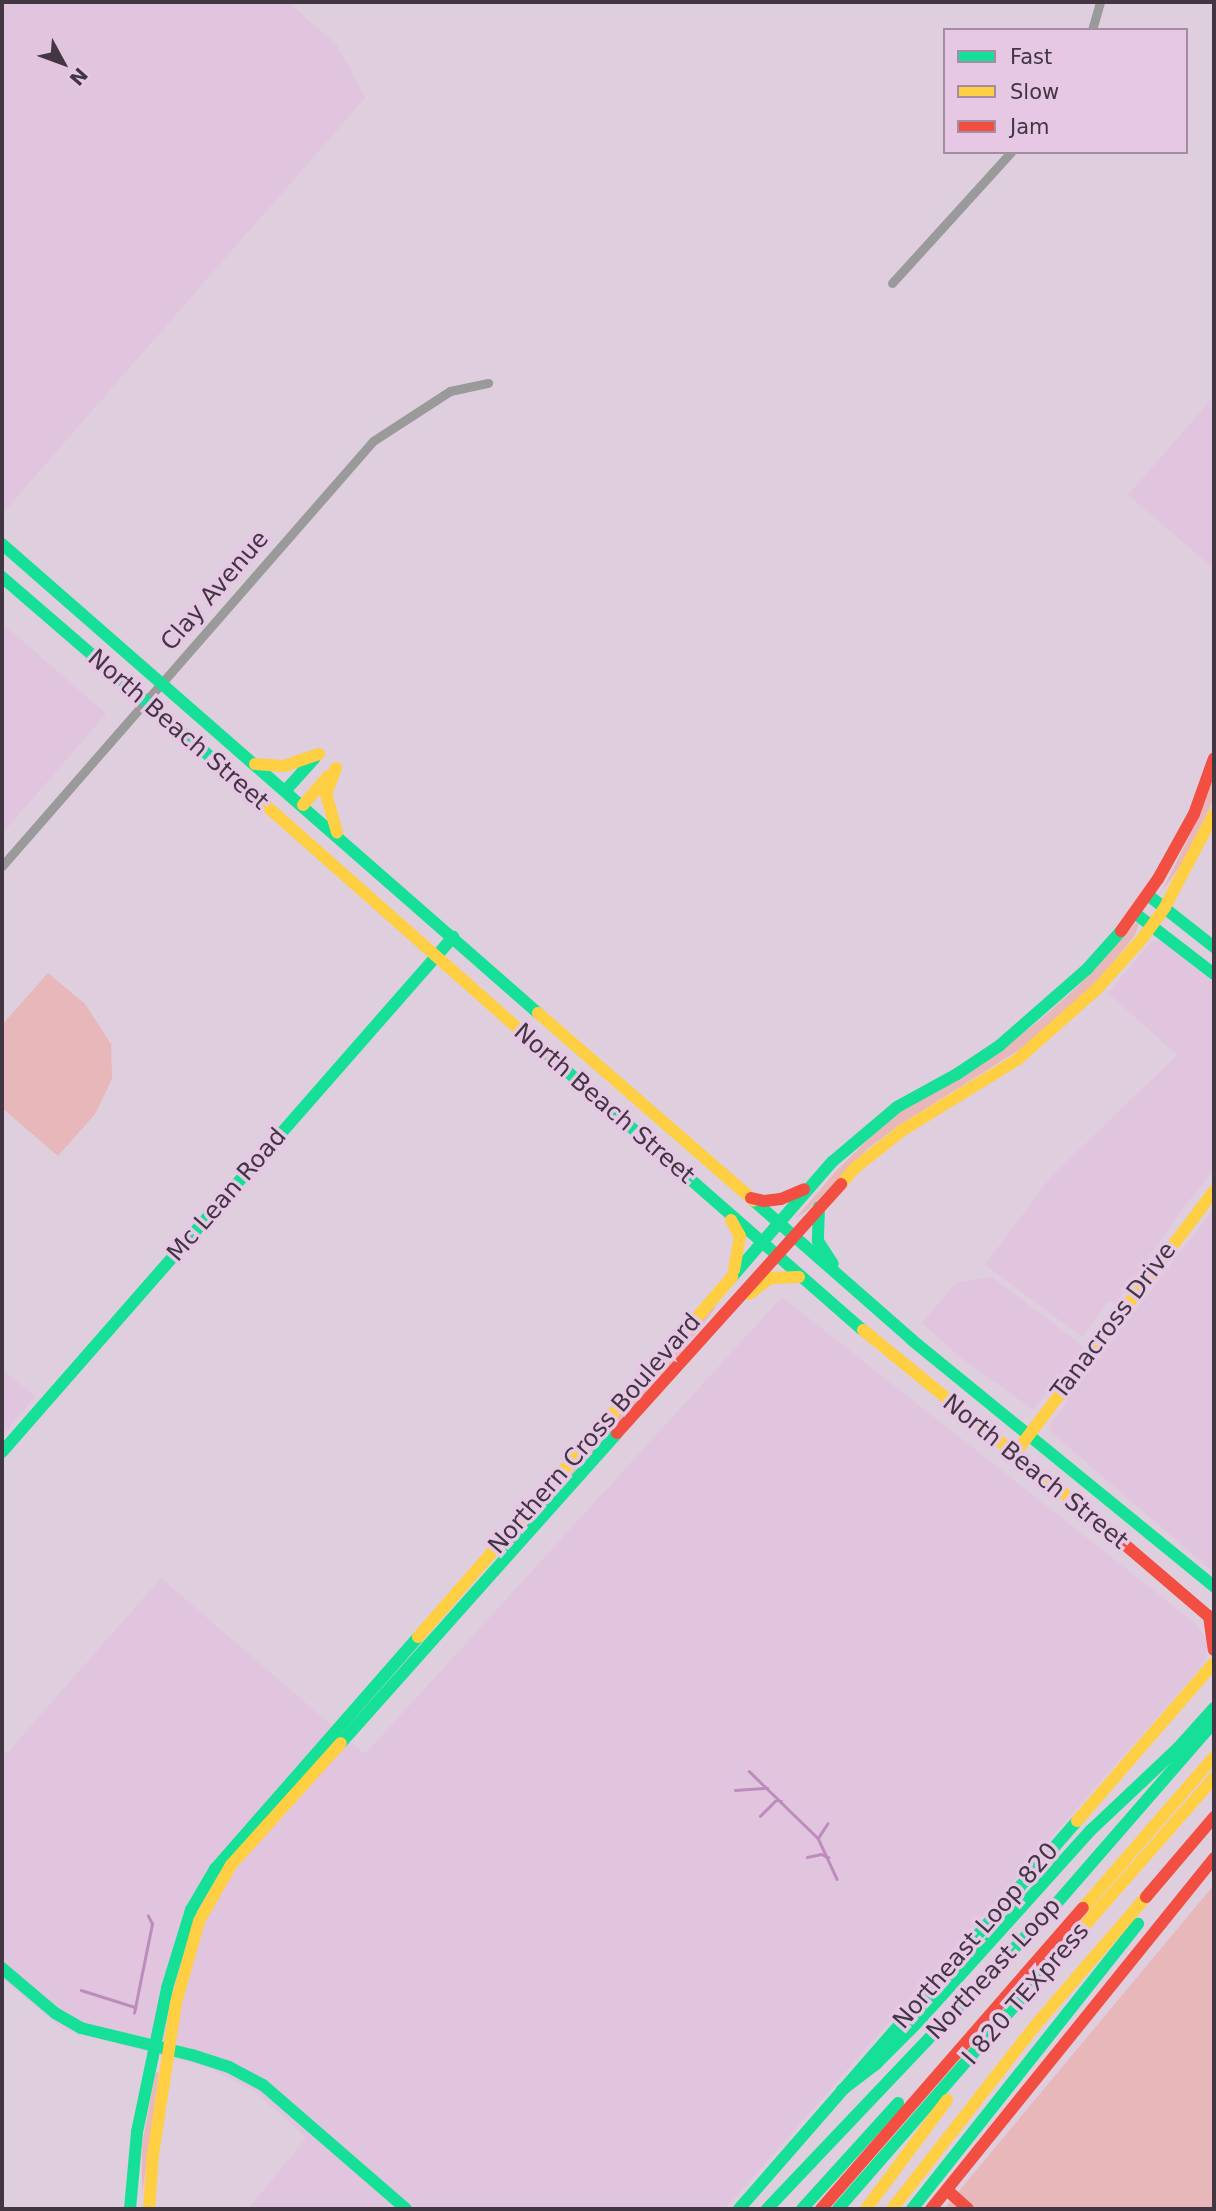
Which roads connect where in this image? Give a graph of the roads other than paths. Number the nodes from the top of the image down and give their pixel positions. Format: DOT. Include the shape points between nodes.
graph roads {
  1 [pos="1100,2"];
  2 [pos="1092,28"];
  3 [pos="1009,154"];
  4 [pos="892,283"];
  5 [pos="488,383"];
  6 [pos="2,544"];
  7 [pos="2,577"];
  8 [pos="161,682"];
  9 [pos="144,702"];
  10 [pos="1214,758"];
  11 [pos="255,764"];
  12 [pos="286,790"];
  13 [pos="303,805"];
  14 [pos="1214,814"];
  15 [pos="339,836"];
  16 [pos="2,866"];
  17 [pos="1148,895"];
  18 [pos="1165,907"];
  19 [pos="1136,914"];
  20 [pos="1152,926"];
  21 [pos="453,937"];
  22 [pos="1214,947"];
  23 [pos="435,957"];
  24 [pos="1214,974"];
  25 [pos="813,1184"];
  26 [pos="1214,1191"];
  27 [pos="746,1197"];
  28 [pos="819,1207"];
  29 [pos="728,1213"];
  30 [pos="777,1223"];
  31 [pos="793,1236"];
  32 [pos="760,1242"];
  33 [pos="776,1256"];
  34 [pos="732,1274"];
  35 [pos="799,1278"];
  36 [pos="851,1287"];
  37 [pos="739,1298"];
  38 [pos="1030,1433"];
  39 [pos="2,1452"];
  40 [pos="1016,1452"];
  41 [pos="496,1550"];
  42 [pos="506,1559"];
  43 [pos="1214,1586"];
  44 [pos="1212,1618"];
  45 [pos="1214,1659"];
  46 [pos="1214,1708"];
  47 [pos="1214,1722"];
  48 [pos="1214,1757"];
  49 [pos="1214,1778"];
  50 [pos="1214,1817"];
  51 [pos="1214,1830"];
  52 [pos="1214,1858"];
  53 [pos="1102,1908"];
  54 [pos="2,1968"];
  55 [pos="162,2049"];
  56 [pos="959,2051"];
  57 [pos="842,2090"];
  58 [pos="947,2190"];
  59 [pos="937,2207"];
  60 [pos="131,2209"];
  61 [pos="149,2209"];
  62 [pos="406,2209"];
  63 [pos="739,2209"];
  64 [pos="767,2209"];
  65 [pos="802,2209"];
  66 [pos="821,2209"];
  67 [pos="838,2209"];
  68 [pos="866,2209"];
  69 [pos="892,2209"];
  70 [pos="912,2209"];
  71 [pos="968,2209"];
  1 -- 2 [label="street"];
  3 -- 4 [label="street"];
  5 -- 8 [label="street, Clay Avenue" via="450,391 373,441"];
  6 -- 8 [label="main road, North Beach Street"];
  7 -- 9 [label="main road, North Beach Street"];
  8 -- 9 [label="street, Clay Avenue"];
  8 -- 11 [label="main road, North Beach Street"];
  9 -- 16 [label="street, Clay Avenue"];
  9 -- 23 [label="main road, North Beach Street"];
  10 -- 17 [label="main road, Northern Cross Boulevard" via="1194,814"];
  11 -- 12 [label="main road, North Beach Street"];
  11 -- 12 [label="main road" via="284,766 319,754"];
  12 -- 13 [label="main road, North Beach Street"];
  13 -- 15 [label="main road, North Beach Street"];
  13 -- 15 [label="main road" via="336,768 326,794"];
  14 -- 18 [label="main road, Northern Cross Boulevard"];
  15 -- 21 [label="main road, North Beach Street"];
  17 -- 18 [label="main road"];
  17 -- 19 [label="main road, Northern Cross Boulevard"];
  18 -- 20 [label="main road, Northern Cross Boulevard"];
  18 -- 22 [label="main road"];
  19 -- 20 [label="main road"];
  19 -- 25 [label="main road, Northern Cross Boulevard" via="1087,969 1022,1027 957,1074 897,1107 838,1156"];
  20 -- 24 [label="main road"];
  20 -- 28 [label="main road, Northern Cross Boulevard" via="1097,989 1049,1034 989,1081 876,1149"];
  21 -- 23 [label="main road, Mc Lean Road"];
  21 -- 27 [label="main road, North Beach Street"];
  23 -- 29 [label="main road, North Beach Street"];
  23 -- 39 [label="main road, Mc Lean Road"];
  25 -- 27 [label="main road" via="781,1199"];
  25 -- 30 [label="main road, Northern Cross Boulevard"];
  26 -- 38 [label="main road, Tanacross Drive"];
  27 -- 30 [label="main road, North Beach Street"];
  28 -- 31 [label="main road, Northern Cross Boulevard"];
  28 -- 36 [label="main road" via="818,1241"];
  29 -- 32 [label="main road, North Beach Street"];
  29 -- 34 [label="main road" via="740,1236"];
  30 -- 31 [label="main road, North Beach Street"];
  30 -- 32 [label="main road, Northern Cross Boulevard"];
  31 -- 33 [label="main road, Northern Cross Boulevard"];
  31 -- 36 [label="main road, North Beach Street"];
  32 -- 33 [label="main road, North Beach Street"];
  32 -- 34 [label="main road, Northern Cross Boulevard"];
  33 -- 35 [label="main road, North Beach Street"];
  33 -- 37 [label="main road, Northern Cross Boulevard"];
  34 -- 41 [label="main road, Northern Cross Boulevard"];
  35 -- 37 [label="main road" via="770,1278"];
  35 -- 40 [label="main road, North Beach Street"];
  36 -- 38 [label="main road, North Beach Street" via="958,1379"];
  37 -- 42 [label="main road, Northern Cross Boulevard"];
  38 -- 40 [label="main road, Tanacross Drive"];
  38 -- 43 [label="main road, North Beach Street"];
  40 -- 44 [label="main road, North Beach Street"];
  41 -- 42 [label="main road"];
  41 -- 55 [label="main road, Northern Cross Boulevard" via="215,1869 180,1939"];
  42 -- 55 [label="main road, Northern Cross Boulevard" via="231,1865 193,1939"];
  44 -- 45 [label="main road"];
  45 -- 57 [label="main road, Northeast Loop 820"];
  46 -- 57 [label="main road" via="1091,1830 918,2022"];
  47 -- 64 [label="main road, Northeast Loop" via="1049,1912"];
  48 -- 56 [label="main road, I 820 TEXpress"];
  49 -- 53 [label="main road, I 820 TEXpress"];
  50 -- 69 [label="main road" via="1034,2027"];
  51 -- 70 [label="main road"];
  52 -- 58 [label="main road"];
  53 -- 67 [label="main road, I 820 TEXpress"];
  53 -- 68 [label="main road" via="1097,1925 948,2099"];
  54 -- 55 [label="main road" via="55,2013 81,2028"];
  55 -- 60 [label="main road, Northern Cross Boulevard" via="137,2132"];
  55 -- 61 [label="main road, Northern Cross Boulevard"];
  55 -- 62 [label="main road" via="229,2067 263,2085"];
  56 -- 65 [label="main road" via="937,2062"];
  56 -- 66 [label="main road, I 820 TEXpress"];
  57 -- 63 [label="main road, Northeast Loop 820"];
  58 -- 59 [label="main road"];
  58 -- 71 [label="main road"];
}
